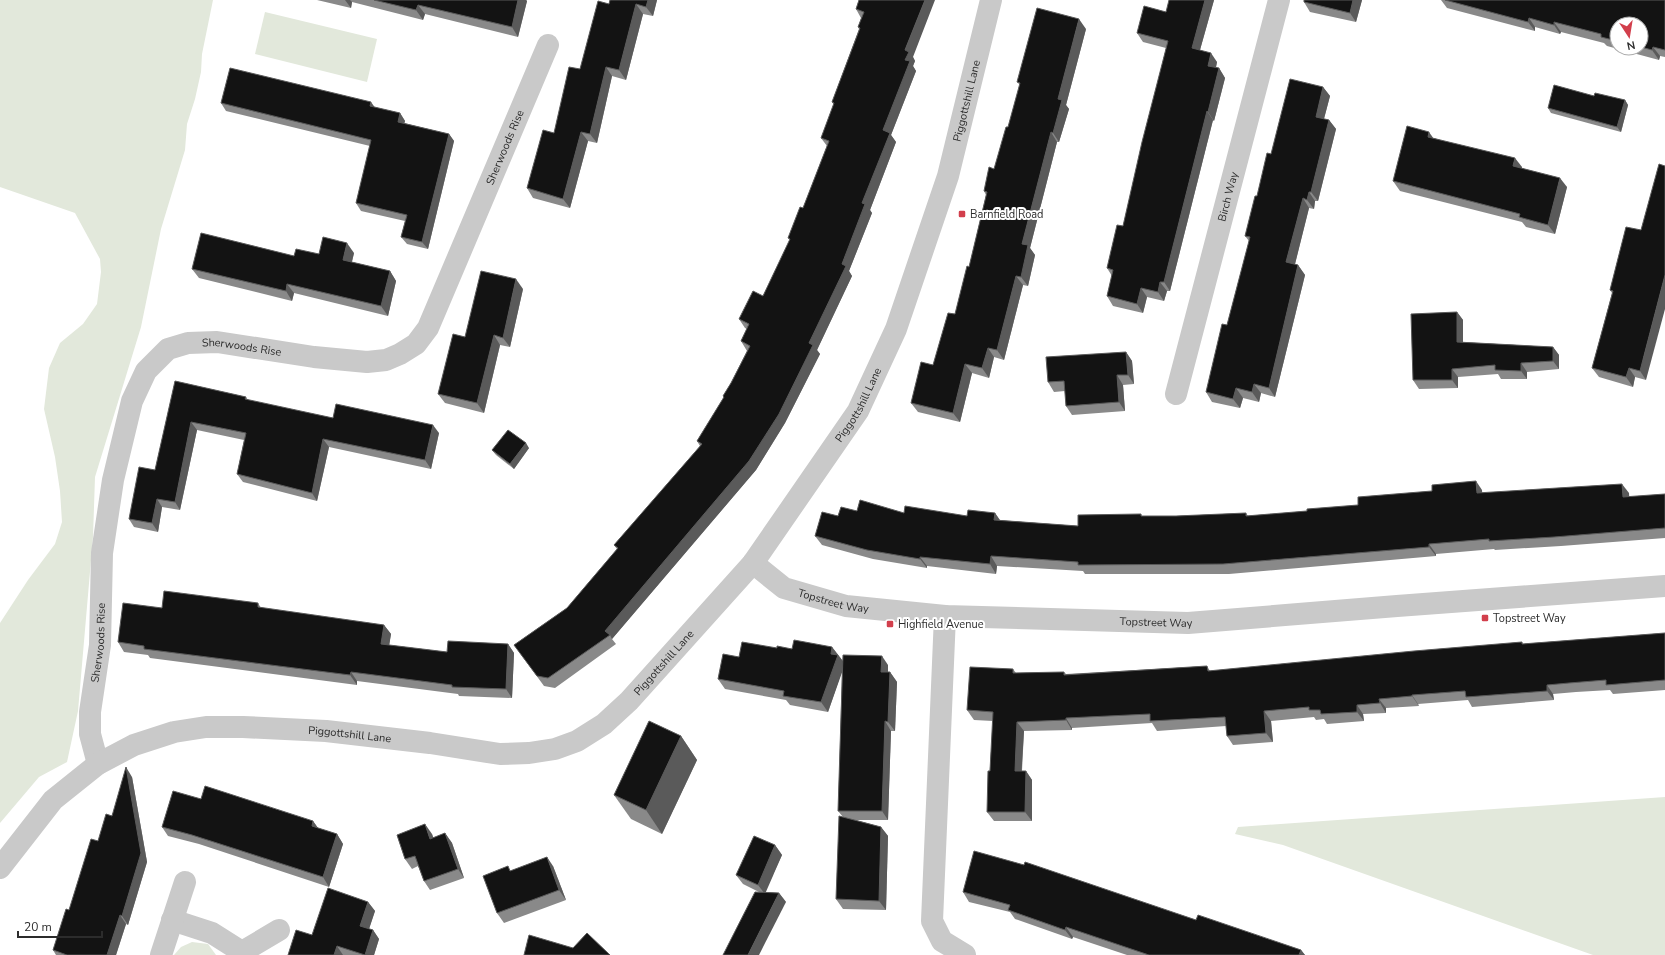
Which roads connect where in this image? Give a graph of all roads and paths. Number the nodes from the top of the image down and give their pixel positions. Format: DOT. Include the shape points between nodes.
graph roads {
  1 [pos="991,0"];
  2 [pos="1279,0"];
  3 [pos="548,45"];
  4 [pos="1176,394"];
  5 [pos="753,563"];
  6 [pos="1665,586"];
  7 [pos="945,616"];
  8 [pos="98,764"];
  9 [pos="0,868"];
  10 [pos="185,882"];
  11 [pos="172,920"];
  12 [pos="280,930"];
  13 [pos="242,954"];
  14 [pos="161,955"];
  15 [pos="965,955"];
  1 -- 5 [label="street, Piggottshill Lane" via="948,176 896,329 858,411"];
  2 -- 4 [label="street, Birch Way"];
  3 -- 8 [label="street, Sherwoods Rise" via="428,328 416,344 386,360 367,362 314,357 217,342 188,343 168,349 146,371 132,400 113,480 102,553 100,645 90,712 90,734"];
  5 -- 7 [label="street, Topstreet Way" via="784,588 846,606"];
  5 -- 8 [label="street, Piggottshill Lane" via="619,710 604,724 577,741 555,749 500,754 326,731 206,727 167,734 134,746"];
  6 -- 7 [label="street, Topstreet Way" via="1188,623"];
  7 -- 15 [label="street" via="932,921 942,941"];
  8 -- 9 [label="street, Piggottshill Lane" via="53,800"];
  10 -- 11 [label="street"];
  11 -- 13 [label="street" via="212,933"];
  11 -- 14 [label="street"];
  12 -- 13 [label="street"];
}
